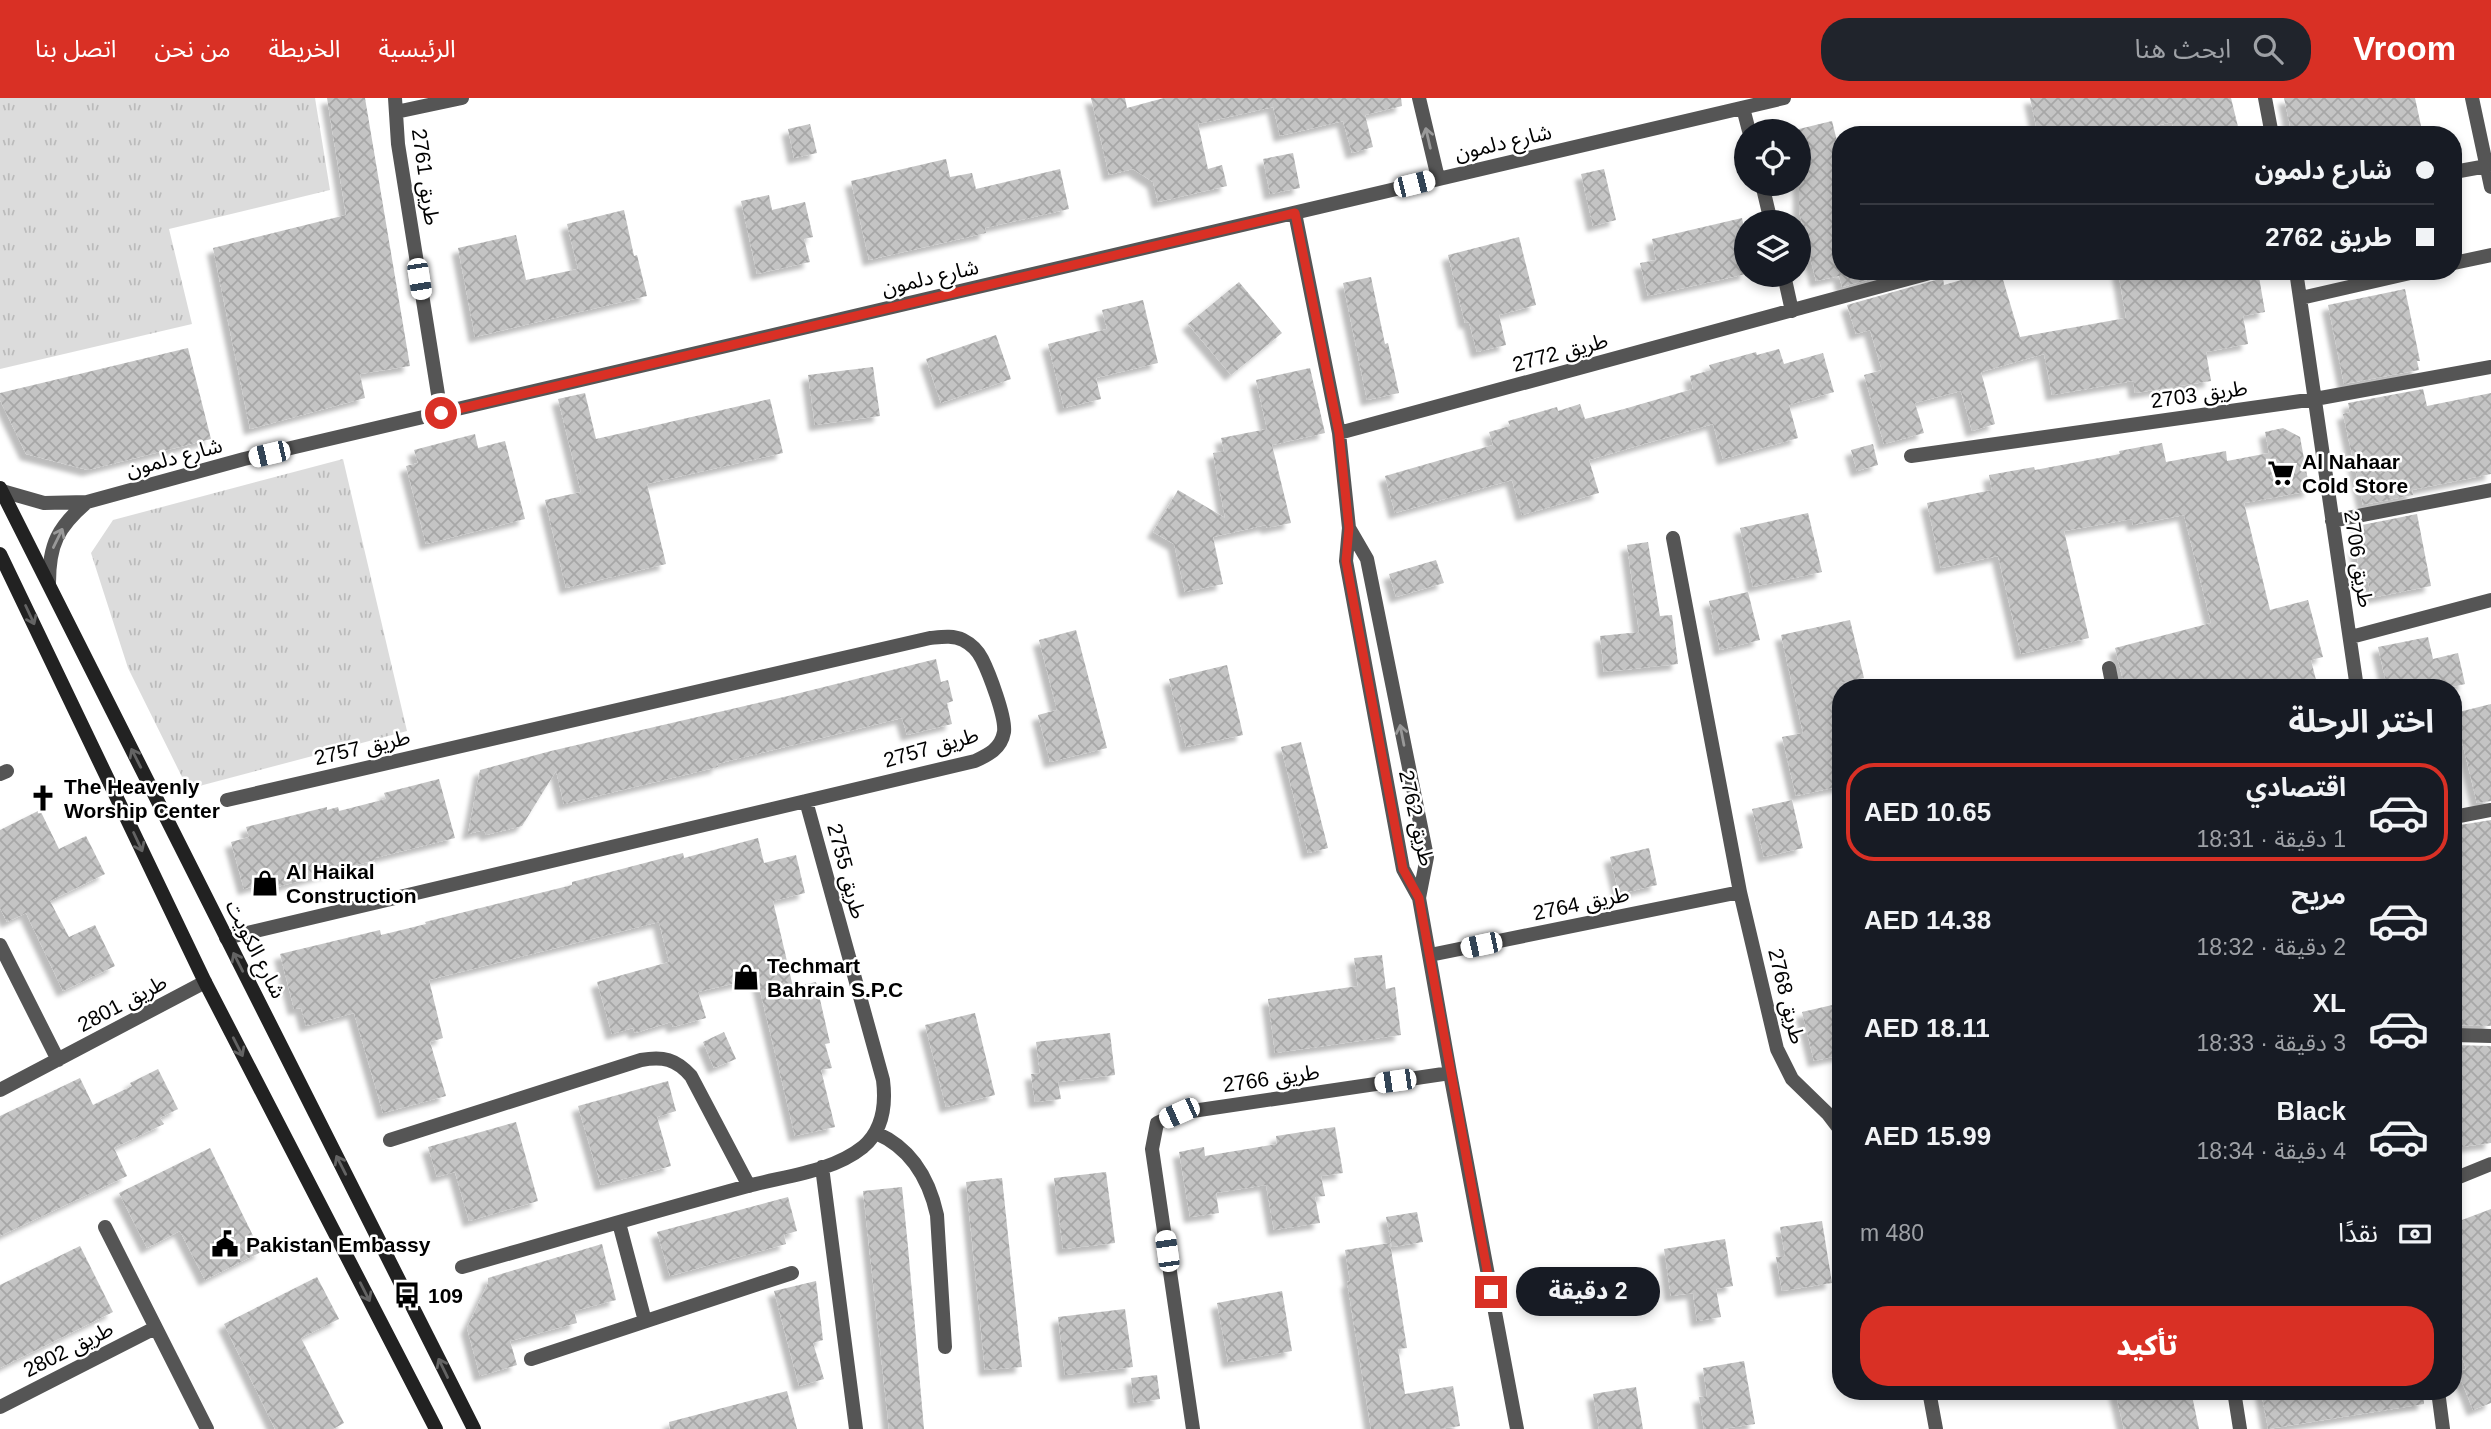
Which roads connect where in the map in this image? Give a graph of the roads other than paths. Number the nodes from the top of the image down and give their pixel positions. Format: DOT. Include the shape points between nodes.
graph roads {
  1 [pos="462,98"];
  2 [pos="1419,98"];
  3 [pos="1784,98"];
  4 [pos="2265,98"];
  5 [pos="2472,98"];
  6 [pos="396,105"];
  7 [pos="1743,108"];
  8 [pos="1746,119"];
  9 [pos="2270,126"];
  10 [pos="2487,166"];
  11 [pos="2462,171"];
  12 [pos="1438,178"];
  13 [pos="2491,187"];
  14 [pos="1295,213"];
  15 [pos="2491,255"];
  16 [pos="2462,262"];
  17 [pos="1904,280"];
  18 [pos="2298,280"];
  19 [pos="2380,280"];
  20 [pos="1787,287"];
  21 [pos="2301,298"];
  22 [pos="1792,311"];
  23 [pos="2491,368"];
  24 [pos="2315,399"];
  25 [pos="441,413"];
  26 [pos="1339,433"];
  27 [pos="1911,456"];
  28 [pos="1,490"];
  29 [pos="2491,490"];
  30 [pos="87,502"];
  31 [pos="2332,522"];
  32 [pos="1349,528"];
  33 [pos="1673,538"];
  34 [pos="0,554"];
  35 [pos="6,575"];
  36 [pos="49,583"];
  37 [pos="2491,600"];
  38 [pos="2351,637"];
  39 [pos="2109,668"];
  40 [pos="2111,679"];
  41 [pos="2356,679"];
  42 [pos="227,800"];
  43 [pos="806,801"];
  44 [pos="2491,810"];
  45 [pos="2462,815"];
  46 [pos="1740,892"];
  47 [pos="1419,898"];
  48 [pos="226,938"];
  49 [pos="0,944"];
  50 [pos="1430,955"];
  51 [pos="205,982"];
  52 [pos="2462,1035"];
  53 [pos="2491,1035"];
  54 [pos="58,1060"];
  55 [pos="1450,1073"];
  56 [pos="0,1090"];
  57 [pos="1832,1119"];
  58 [pos="876,1132"];
  59 [pos="390,1140"];
  60 [pos="2491,1164"];
  61 [pos="822,1167"];
  62 [pos="2462,1176"];
  63 [pos="748,1186"];
  64 [pos="619,1223"];
  65 [pos="105,1227"];
  66 [pos="462,1267"];
  67 [pos="792,1273"];
  68 [pos="645,1321"];
  69 [pos="155,1328"];
  70 [pos="945,1347"];
  71 [pos="531,1359"];
  72 [pos="1930,1400"];
  73 [pos="2235,1400"];
  74 [pos="2439,1400"];
  75 [pos="0,1407"];
  76 [pos="207,1429"];
  77 [pos="436,1429"];
  78 [pos="474,1429"];
  79 [pos="856,1429"];
  80 [pos="1193,1429"];
  81 [pos="1517,1429"];
  82 [pos="1936,1429"];
  83 [pos="2240,1429"];
  84 [pos="2443,1429"];
  1 -- 6 [label="street, طريق 2761"];
  12 -- 2 [label="street, one-way"];
  3 -- 7 [label="street, شارع دلمون"];
  4 -- 9 [label="street"];
  5 -- 10 [label="street"];
  6 -- 25 [label="street, طريق 2761" via="398,144"];
  7 -- 8 [label="street"];
  7 -- 12 [label="street, شارع دلمون"];
  10 -- 11 [label="street"];
  10 -- 13 [label="street"];
  12 -- 14 [label="street, شارع دلمون"];
  14 -- 25 [label="street, شارع دلمون"];
  14 -- 26 [label="street, طريق 2762"];
  15 -- 16 [label="street"];
  17 -- 22 [label="street, طريق 2772"];
  18 -- 21 [label="street, طريق 2706"];
  19 -- 21 [label="street"];
  20 -- 22 [label="street"];
  21 -- 24 [label="street, طريق 2706"];
  22 -- 26 [label="street, طريق 2772"];
  23 -- 24 [label="street, طريق 2703"];
  24 -- 27 [label="street, طريق 2703"];
  24 -- 31 [label="street, طريق 2706"];
  25 -- 30 [label="street, شارع دلمون"];
  26 -- 32 [label="street, طريق 2762"];
  28 -- 30 [label="street, شارع دلمون" via="44,502"];
  28 -- 36 [label="main road, شارع الكويت"];
  29 -- 31 [label="street"];
  36 -- 30 [label="street, one-way" via="49,559 56,537"];
  31 -- 38 [label="street, طريق 2706"];
  32 -- 47 [label="street, طريق 2762" via="1346,561 1403,869"];
  47 -- 32 [label="street, one-way" via="1427,857 1367,559"];
  33 -- 46 [label="street, طريق 2768"];
  34 -- 35 [label="main road"];
  35 -- 51 [label="main road, one-way"];
  48 -- 36 [label="main road, شارع الكويت, one-way"];
  37 -- 38 [label="street"];
  38 -- 41 [label="street, طريق 2706"];
  39 -- 40 [label="street"];
  42 -- 43 [label="street, طريق 2757" via="930,638 946,636 974,648 1003,720 999,745 989,755"];
  43 -- 48 [label="street, طريق 2757"];
  43 -- 58 [label="street, طريق 2755" via="883,1080 883,1116"];
  44 -- 45 [label="street"];
  46 -- 50 [label="street, طريق 2764"];
  46 -- 57 [label="street, طريق 2768" via="1777,1049 1792,1079"];
  47 -- 50 [label="street, طريق 2762"];
  78 -- 48 [label="main road, شارع الكويت, one-way"];
  49 -- 54 [label="street"];
  50 -- 55 [label="street, طريق 2762"];
  51 -- 54 [label="street, طريق 2801"];
  51 -- 77 [label="main road, one-way"];
  52 -- 53 [label="street"];
  54 -- 56 [label="street, طريق 2801"];
  55 -- 80 [label="street, طريق 2766" via="1179,1113 1157,1123 1152,1149"];
  55 -- 81 [label="street, طريق 2762"];
  58 -- 61 [label="street" via="853,1155"];
  58 -- 70 [label="street" via="910,1158 932,1194"];
  59 -- 63 [label="street" via="641,1060 669,1058 691,1076"];
  60 -- 62 [label="street"];
  61 -- 63 [label="street"];
  61 -- 79 [label="street"];
  63 -- 64 [label="street"];
  64 -- 66 [label="street"];
  64 -- 68 [label="street"];
  65 -- 69 [label="street"];
  67 -- 68 [label="street"];
  68 -- 71 [label="street"];
  69 -- 75 [label="street, طريق 2802"];
  69 -- 76 [label="street"];
  72 -- 82 [label="street"];
  73 -- 83 [label="street"];
  74 -- 84 [label="street"];
}
